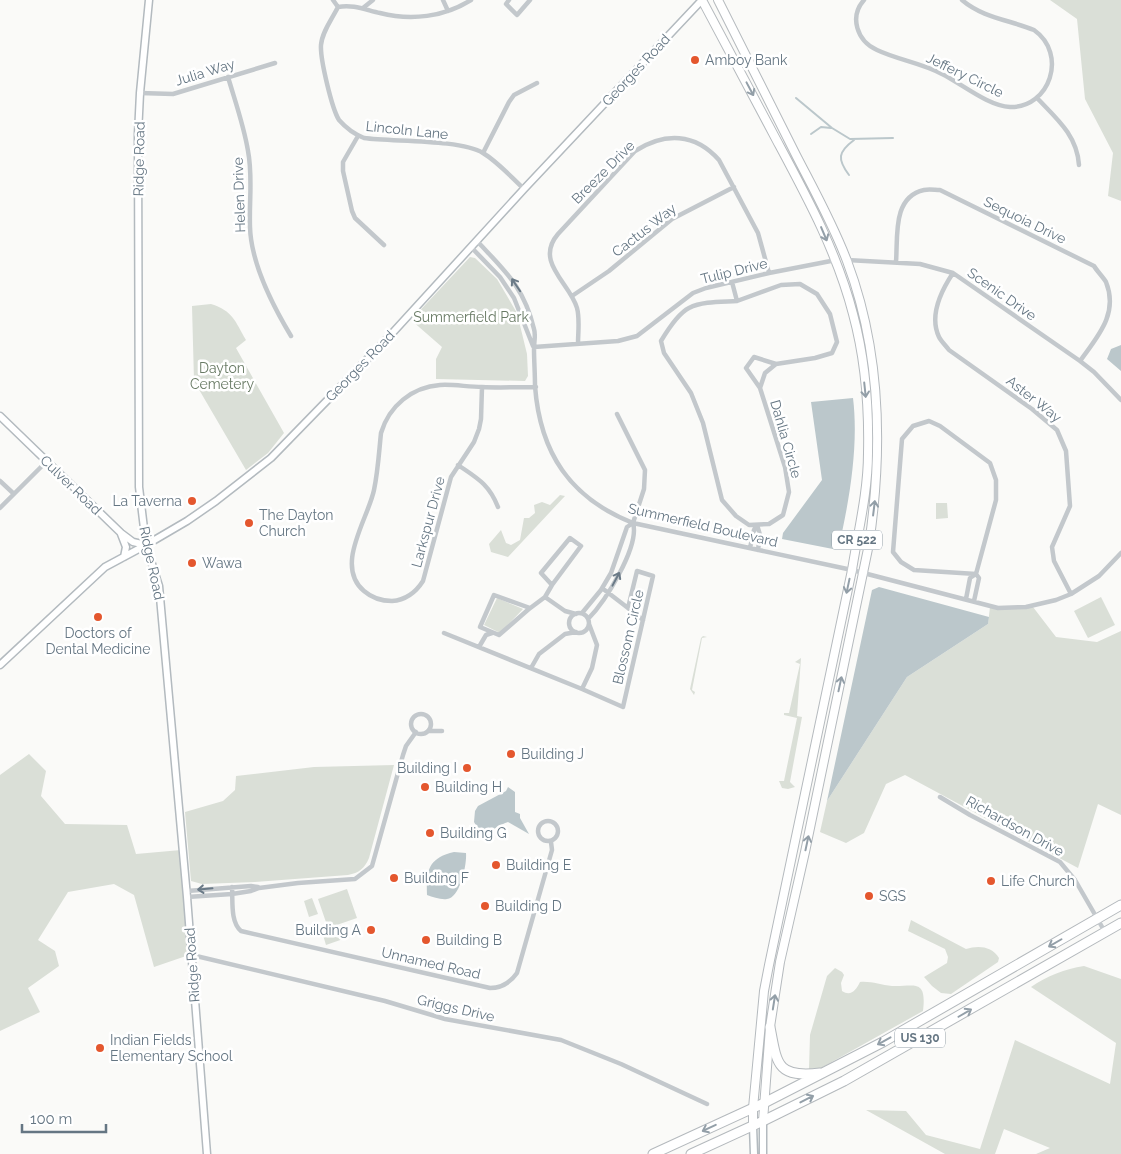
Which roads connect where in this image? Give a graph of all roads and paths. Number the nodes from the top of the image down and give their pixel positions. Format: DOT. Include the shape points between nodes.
graph roads {
  1 [pos="149,0"];
  2 [pos="333,0"];
  3 [pos="373,0"];
  4 [pos="443,0"];
  5 [pos="470,0"];
  6 [pos="509,0"];
  7 [pos="530,0"];
  8 [pos="702,0"];
  9 [pos="718,0"];
  10 [pos="864,0"];
  11 [pos="962,0"];
  12 [pos="338,7"];
  13 [pos="362,8"];
  14 [pos="448,11"];
  15 [pos="274,63"];
  16 [pos="228,77"];
  17 [pos="537,83"];
  18 [pos="140,93"];
  19 [pos="1037,98"];
  20 [pos="358,136"];
  21 [pos="484,153"];
  22 [pos="1080,165"];
  23 [pos="734,187"];
  24 [pos="524,189"];
  25 [pos="477,241"];
  26 [pos="384,245"];
  27 [pos="471,247"];
  28 [pos="836,260"];
  29 [pos="846,260"];
  30 [pos="896,262"];
  31 [pos="769,273"];
  32 [pos="953,273"];
  33 [pos="732,282"];
  34 [pos="572,296"];
  35 [pos="737,301"];
  36 [pos="291,336"];
  37 [pos="578,344"];
  38 [pos="534,347"];
  39 [pos="1080,361"];
  40 [pos="776,364"];
  41 [pos="482,387"];
  42 [pos="536,387"];
  43 [pos="760,388"];
  44 [pos="1121,400"];
  45 [pos="617,414"];
  46 [pos="0,416"];
  47 [pos="47,461"];
  48 [pos="458,465"];
  49 [pos="0,481"];
  50 [pos="14,494"];
  51 [pos="498,507"];
  52 [pos="0,508"];
  53 [pos="633,523"];
  54 [pos="756,525"];
  55 [pos="121,533"];
  56 [pos="146,546"];
  57 [pos="750,548"];
  58 [pos="758,550"];
  59 [pos="1121,553"];
  60 [pos="124,556"];
  61 [pos="852,570"];
  62 [pos="864,573"];
  63 [pos="976,574"];
  64 [pos="552,585"];
  65 [pos="602,588"];
  66 [pos="608,593"];
  67 [pos="1071,594"];
  68 [pos="545,597"];
  69 [pos="966,599"];
  70 [pos="974,601"];
  71 [pos="628,608"];
  72 [pos="529,609"];
  73 [pos="565,611"];
  74 [pos="579,614"];
  75 [pos="643,620"];
  76 [pos="589,622"];
  77 [pos="570,623"];
  78 [pos="576,632"];
  79 [pos="584,632"];
  80 [pos="444,633"];
  81 [pos="492,633"];
  82 [pos="565,634"];
  83 [pos="594,635"];
  84 [pos="480,647"];
  85 [pos="0,665"];
  86 [pos="531,668"];
  87 [pos="582,690"];
  88 [pos="428,731"];
  89 [pos="442,731"];
  90 [pos="416,732"];
  91 [pos="940,797"];
  92 [pos="551,842"];
  93 [pos="232,887"];
  94 [pos="259,888"];
  95 [pos="187,894"];
  96 [pos="232,894"];
  97 [pos="1121,904"];
  98 [pos="1097,918"];
  99 [pos="1121,923"];
  100 [pos="1105,932"];
  101 [pos="192,955"];
  102 [pos="770,1027"];
  103 [pos="825,1073"];
  104 [pos="764,1103"];
  105 [pos="707,1104"];
  106 [pos="753,1108"];
  107 [pos="763,1121"];
  108 [pos="753,1126"];
  109 [pos="207,1154"];
  110 [pos="653,1154"];
  111 [pos="691,1154"];
  112 [pos="754,1154"];
  113 [pos="763,1154"];
  1 -- 18 [label="street, Ridge Road"];
  2 -- 12 [label="street"];
  3 -- 13 [label="street"];
  4 -- 14 [label="street"];
  5 -- 14 [label="street"];
  6 -- 7 [label="street" via="506,4 517,15"];
  8 -- 24 [label="street, Georges Road"];
  8 -- 28 [label="main road, CR 522, one-way" via="816,213"];
  9 -- 29 [label="main road, CR 522" via="829,219"];
  10 -- 19 [label="street, Jeffery Circle" via="856,14 856,28 876,50 940,73 1002,106 1017,107"];
  11 -- 19 [label="street" via="993,18 1034,30 1048,44 1053,69"];
  12 -- 13 [label="street"];
  12 -- 20 [label="street, Lincoln Lane" via="323,37 321,55 334,110 339,120"];
  13 -- 14 [label="street" via="410,17"];
  15 -- 16 [label="street, Julia Way"];
  16 -- 18 [label="street, Julia Way" via="173,94"];
  16 -- 36 [label="street, Helen Drive" via="248,149 252,243 273,306"];
  17 -- 21 [label="street" via="509,102"];
  18 -- 56 [label="street, Ridge Road" via="138,457"];
  19 -- 22 [label="street" via="1072,138"];
  20 -- 21 [label="street, Lincoln Lane" via="469,148"];
  20 -- 26 [label="street" via="343,162 352,211 355,218"];
  21 -- 24 [label="street, Lincoln Lane"];
  23 -- 31 [label="street, Breeze Drive" via="760,240"];
  23 -- 34 [label="street, Cactus Way" via="672,219 609,271"];
  23 -- 34 [label="street, Breeze Drive" via="711,151 685,138 650,144 635,151 553,240 549,252 551,264"];
  24 -- 25 [label="street, Georges Road"];
  25 -- 27 [label="street, Georges Road"];
  38 -- 25 [label="street, Summerfield Boulevard, one-way" via="535,332 524,297 509,274"];
  27 -- 38 [label="street, Summerfield Boulevard" via="500,277 514,298"];
  27 -- 56 [label="street, Georges Road" via="271,458 216,501"];
  28 -- 31 [label="street, Tulip Drive"];
  28 -- 61 [label="main road, CR 522, one-way" via="854,315 868,414 868,456"];
  29 -- 30 [label="street, Scenic Drive"];
  62 -- 29 [label="main road, CR 522, one-way" via="875,501 877,395 867,335"];
  30 -- 32 [label="street, Scenic Drive" via="920,264"];
  30 -- 39 [label="street, Sequoia Drive" via="900,211 907,198 923,190 940,190 1094,266 1106,282 1111,305 1105,325"];
  31 -- 33 [label="street, Tulip Drive"];
  32 -- 39 [label="street, Scenic Drive"];
  32 -- 67 [label="street, Aster Way" via="937,305 934,319 939,337 949,350 1057,430 1066,450 1070,506 1052,547 1054,561"];
  33 -- 35 [label="street"];
  33 -- 37 [label="street, Tulip Drive" via="693,293 637,336"];
  34 -- 37 [label="street, Breeze Drive" via="577,308"];
  35 -- 40 [label="street" via="781,285 800,284 817,294 830,314 837,342 832,353"];
  35 -- 54 [label="street" via="688,308 668,328 661,341 703,423 722,500 736,516 749,525"];
  37 -- 38 [label="street, Tulip Drive"];
  38 -- 42 [label="street, Summerfield Boulevard"];
  39 -- 44 [label="street, Scenic Drive"];
  40 -- 43 [label="street, Dahlia Circle" via="765,373"];
  40 -- 43 [label="street" via="754,357 746,368"];
  41 -- 42 [label="street, Larkspur Drive"];
  41 -- 48 [label="street, Larkspur Drive" via="481,418 474,442"];
  41 -- 48 [label="street, Larkspur Drive" via="440,384 421,389 401,401 384,424 374,492 351,559 353,577 369,595 384,601 400,600 419,587 428,567 450,477"];
  42 -- 53 [label="street, Summerfield Boulevard" via="538,415 560,469 586,496"];
  43 -- 54 [label="street, Dahlia Circle" via="785,468 789,492 783,515 769,524"];
  45 -- 53 [label="street" via="645,470 644,489"];
  46 -- 47 [label="street, Culver Road"];
  47 -- 50 [label="street"];
  47 -- 55 [label="street, Culver Road"];
  48 -- 51 [label="street" via="484,482"];
  49 -- 50 [label="street"];
  50 -- 52 [label="street"];
  53 -- 57 [label="street, Summerfield Boulevard"];
  53 -- 65 [label="street" via="627,527 611,573"];
  66 -- 53 [label="street, Blossom Circle, one-way" via="626,561 635,530"];
  54 -- 57 [label="street"];
  54 -- 58 [label="street" via="760,535"];
  55 -- 56 [label="street, Culver Road"];
  55 -- 60 [label="street" via="126,547"];
  56 -- 60 [label="street, Georges Road"];
  56 -- 95 [label="street, Ridge Road" via="160,586"];
  57 -- 58 [label="street, Summerfield Boulevard"];
  58 -- 61 [label="street, Summerfield Boulevard"];
  59 -- 67 [label="street" via="1099,576"];
  60 -- 85 [label="street, Georges Road" via="105,567"];
  61 -- 62 [label="street, Summerfield Boulevard"];
  61 -- 106 [label="main road, CR 522, one-way" via="764,991"];
  62 -- 69 [label="street"];
  102 -- 62 [label="main road, CR 522, one-way" via="780,962"];
  63 -- 63 [label="street" via="996,500 996,480 990,463 940,426 929,421 913,426 902,439 893,552 914,570"];
  63 -- 69 [label="street" via="970,578"];
  63 -- 70 [label="street"];
  64 -- 64 [label="street" via="582,546 570,538 541,573"];
  64 -- 68 [label="street"];
  65 -- 66 [label="street, Blossom Circle"];
  65 -- 74 [label="street"];
  66 -- 71 [label="street, Blossom Circle"];
  66 -- 76 [label="street, Blossom Circle"];
  67 -- 70 [label="street" via="1026,606 998,608"];
  68 -- 72 [label="street"];
  68 -- 73 [label="street, Blossom Circle"];
  69 -- 70 [label="street"];
  71 -- 75 [label="street"];
  71 -- 75 [label="street, Blossom Circle" via="637,571 653,576"];
  72 -- 81 [label="street" via="499,635"];
  72 -- 81 [label="street" via="494,595 480,627"];
  73 -- 74 [label="street, Blossom Circle"];
  73 -- 77 [label="street"];
  74 -- 76 [label="street, Blossom Circle"];
  74 -- 77 [label="street" via="572,617"];
  75 -- 87 [label="street, Blossom Circle" via="623,707"];
  76 -- 79 [label="street, Blossom Circle"];
  76 -- 83 [label="street, Blossom Circle"];
  77 -- 78 [label="street"];
  77 -- 82 [label="street"];
  78 -- 79 [label="street"];
  78 -- 82 [label="street"];
  79 -- 83 [label="street"];
  80 -- 84 [label="street, Blossom Circle"];
  81 -- 84 [label="street" via="486,635"];
  82 -- 86 [label="street" via="539,654"];
  83 -- 87 [label="street, Blossom Circle" via="597,645 592,668"];
  84 -- 86 [label="street, Blossom Circle"];
  86 -- 87 [label="street, Blossom Circle"];
  88 -- 89 [label="street"];
  88 -- 90 [label="street"];
  88 -- 90 [label="street" via="430,719 420,714 412,720"];
  90 -- 94 [label="street" via="406,746 375,858 367,871 356,879"];
  91 -- 98 [label="street, Richardson Drive" via="1060,862 1075,880"];
  92 -- 92 [label="street, Unnamed Road" via="559,831 556,824 547,821 539,827 538,834 544,841"];
  92 -- 96 [label="street, Unnamed Road" via="552,850 517,973 498,988 241,930 234,921"];
  93 -- 94 [label="street"];
  93 -- 95 [label="street, one-way"];
  93 -- 96 [label="street, Unnamed Road"];
  94 -- 96 [label="street"];
  95 -- 96 [label="street"];
  95 -- 101 [label="street, Ridge Road"];
  97 -- 98 [label="highway, US 130"];
  98 -- 100 [label="street, Richardson Drive"];
  98 -- 103 [label="highway, US 130, one-way"];
  99 -- 100 [label="highway, US 130"];
  107 -- 100 [label="highway, US 130, one-way" via="851,1076"];
  101 -- 105 [label="street, Griggs Drive" via="385,1001 445,1019 561,1040"];
  101 -- 109 [label="street, Ridge Road"];
  102 -- 103 [label="highway" via="782,1069 798,1075"];
  102 -- 104 [label="main road, CR 522"];
  103 -- 104 [label="highway, US 130"];
  104 -- 106 [label="highway, US 130"];
  104 -- 107 [label="main road, CR 522"];
  106 -- 108 [label="main road"];
  106 -- 110 [label="highway, US 130, one-way"];
  107 -- 108 [label="highway, US 130"];
  107 -- 113 [label="street"];
  108 -- 111 [label="highway, US 130"];
  108 -- 112 [label="street"];
}
